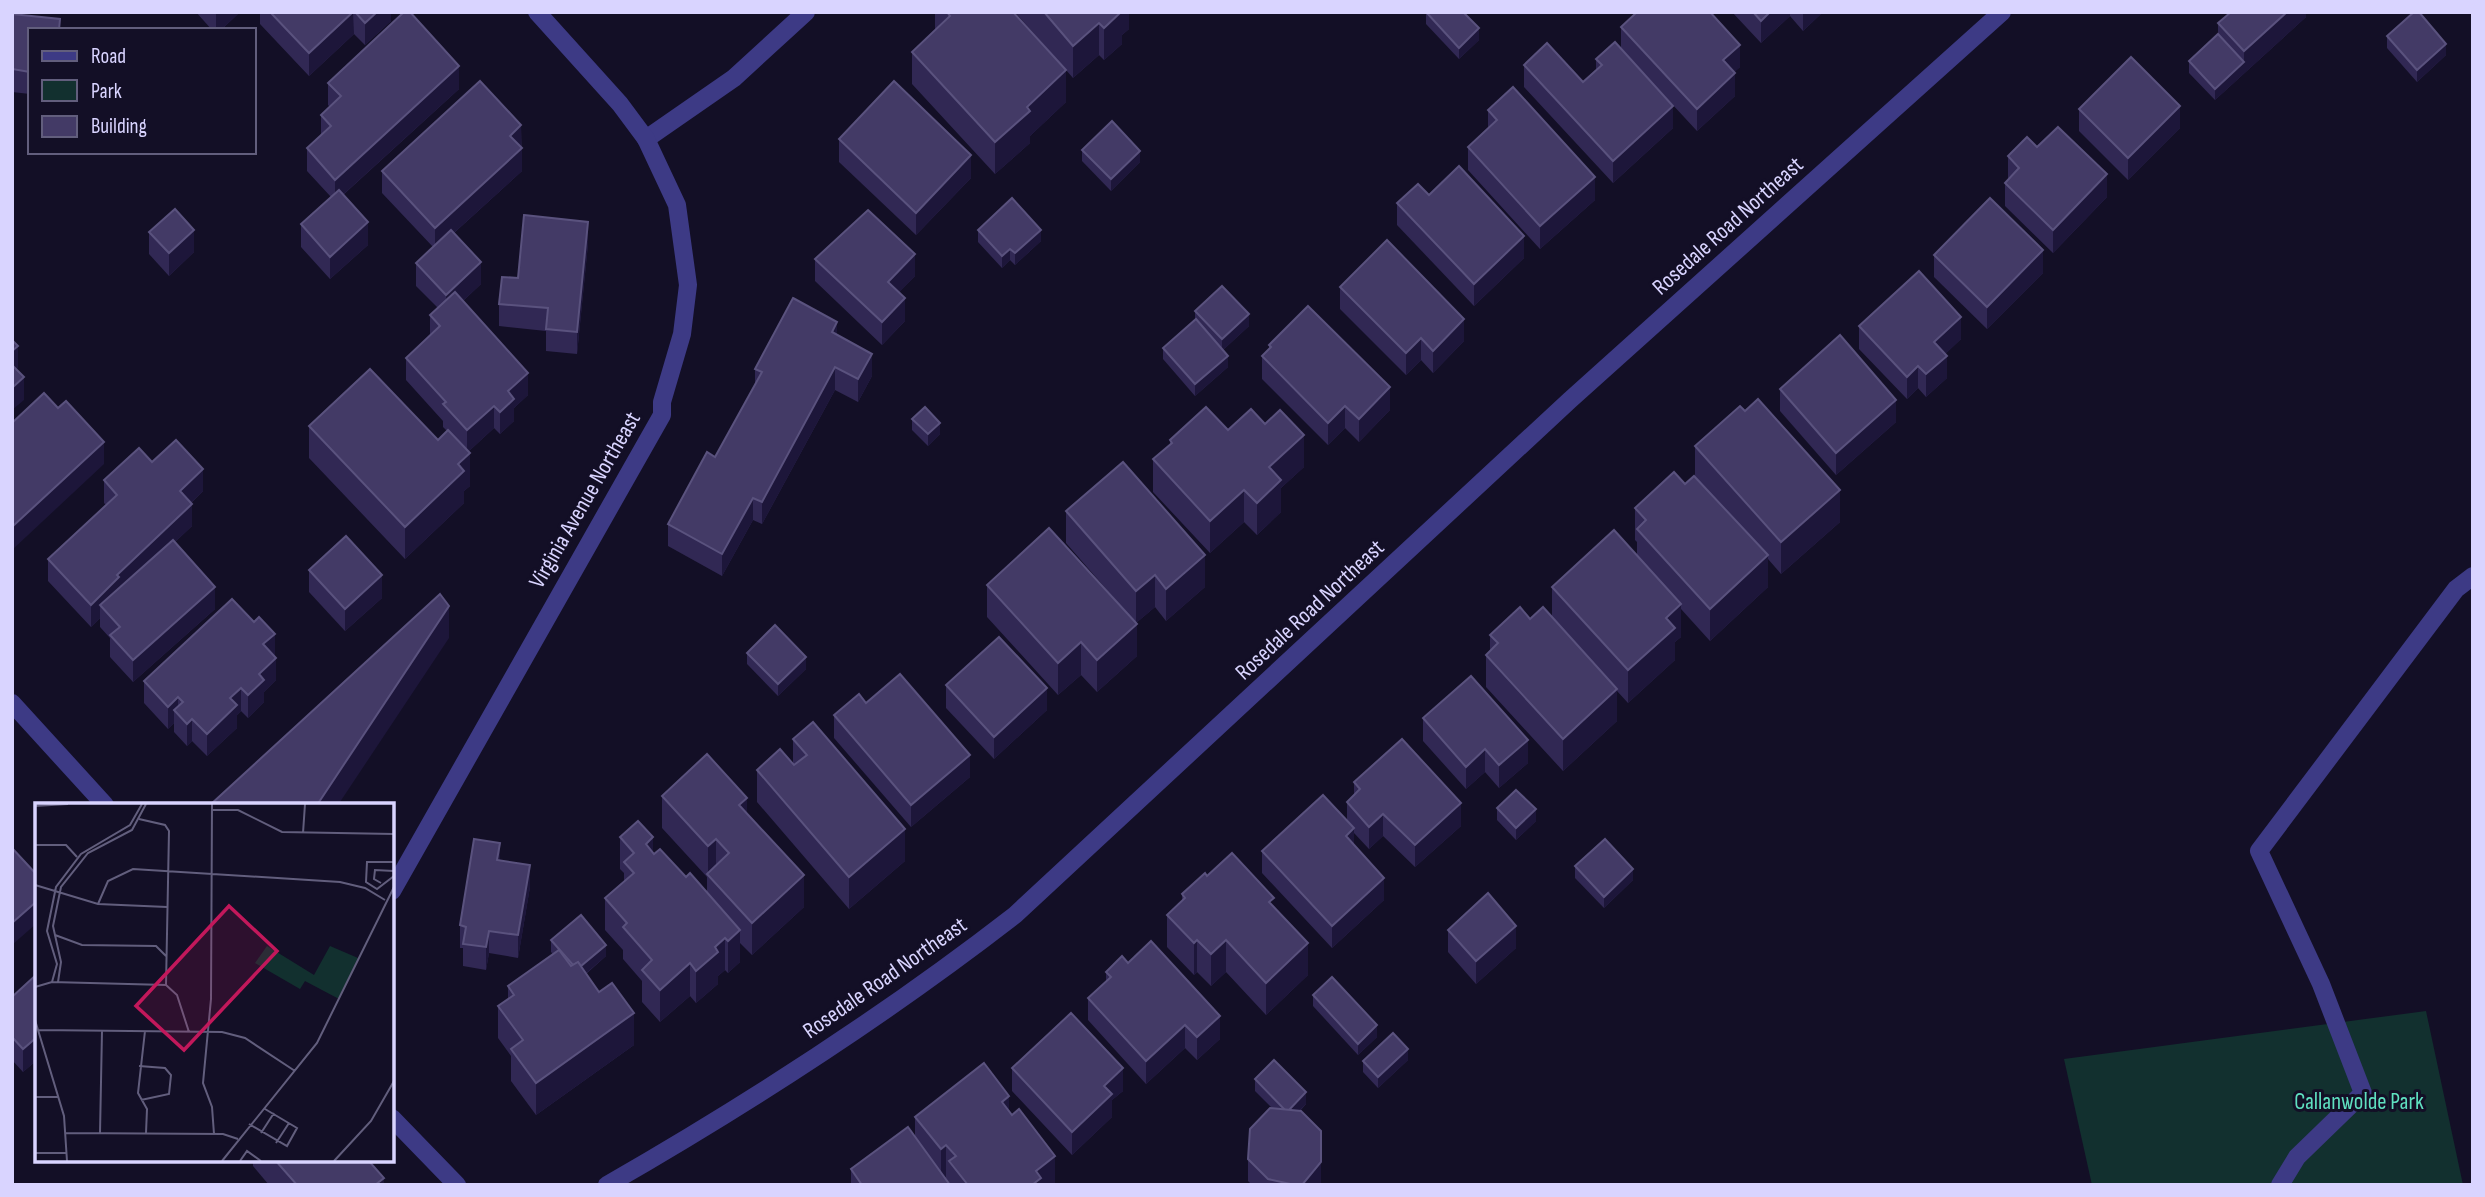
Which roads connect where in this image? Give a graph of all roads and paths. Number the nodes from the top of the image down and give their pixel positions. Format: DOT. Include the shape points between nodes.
graph roads {
  1 [pos="537,12"];
  2 [pos="806,12"];
  3 [pos="2002,12"];
  4 [pos="646,139"];
  5 [pos="2473,576"];
  6 [pos="12,703"];
  7 [pos="103,803"];
  8 [pos="394,887"];
  9 [pos="394,1120"];
  10 [pos="457,1185"];
  11 [pos="607,1185"];
  12 [pos="2280,1185"];
  1 -- 4 [label="street, Virginia Avenue Northeast"];
  2 -- 4 [label="street" via="734,78"];
  3 -- 11 [label="street, Rosedale Road Northeast" via="1570,400 1015,915 915,990 734,1110"];
  4 -- 8 [label="street, Virginia Avenue Northeast" via="677,205 688,285 682,334 662,415"];
  5 -- 12 [label="street" via="2456,589 2259,851 2321,984 2363,1093 2297,1157"];
  6 -- 7 [label="street"];
  9 -- 10 [label="street"];
}
